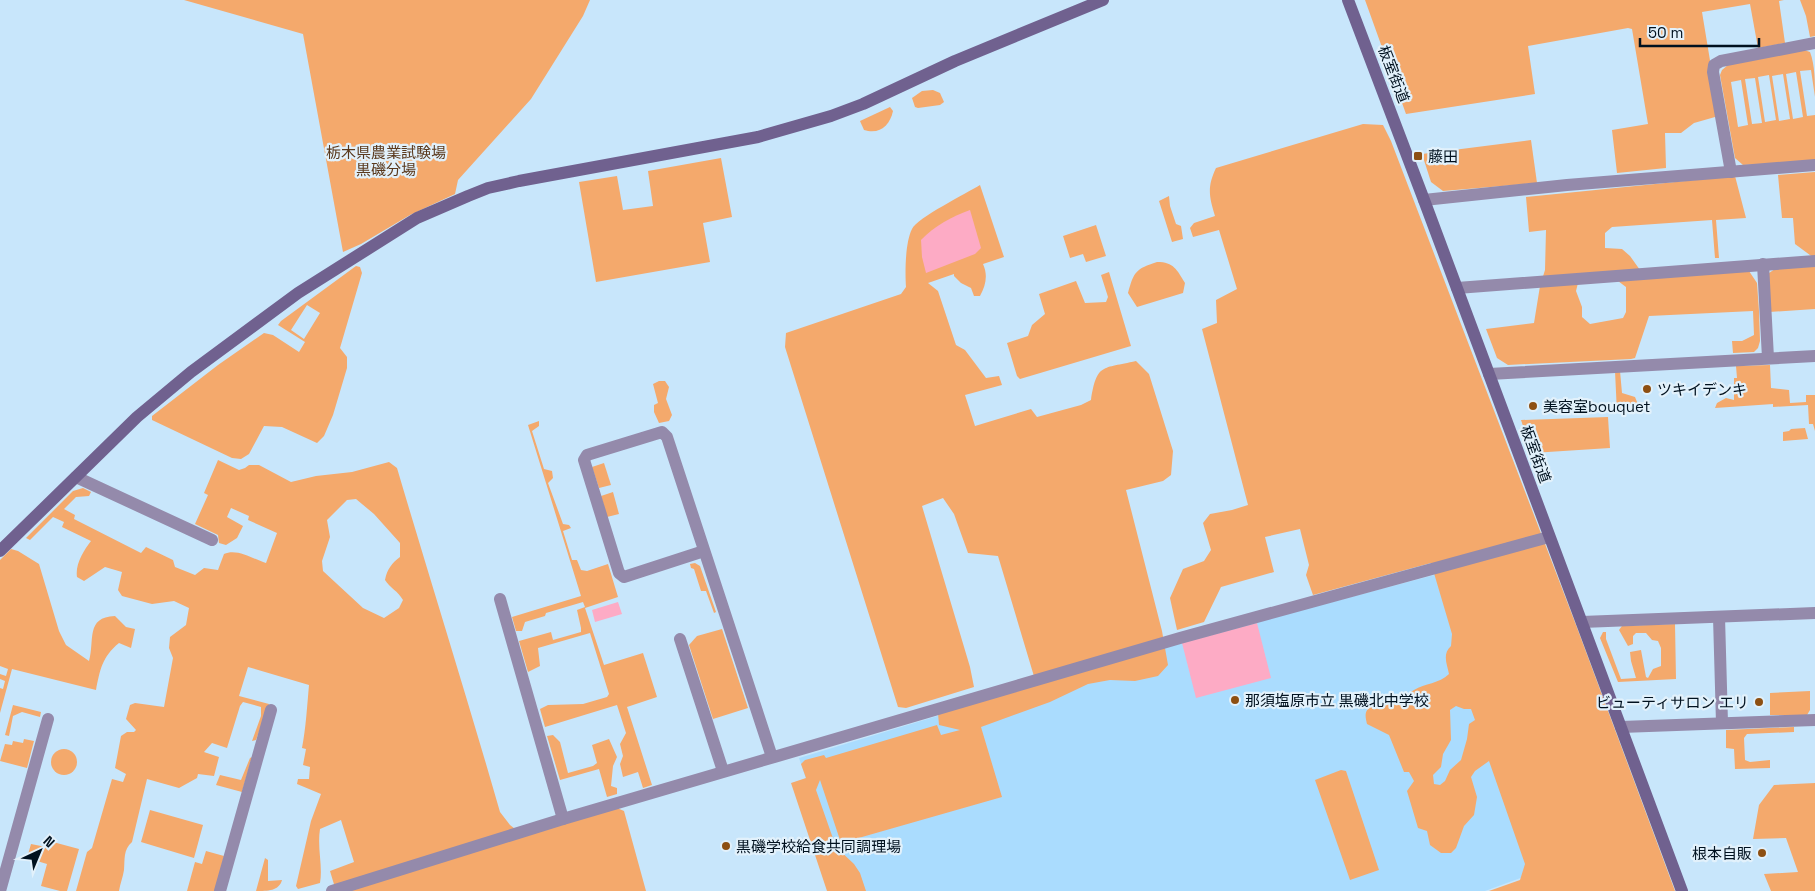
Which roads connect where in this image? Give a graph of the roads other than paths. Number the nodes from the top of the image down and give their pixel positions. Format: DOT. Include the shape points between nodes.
graph roads {
  1 [pos="1103,0"];
  2 [pos="1348,0"];
  3 [pos="1815,43"];
  4 [pos="1815,165"];
  5 [pos="1731,172"];
  6 [pos="1424,200"];
  7 [pos="1815,261"];
  8 [pos="1763,264"];
  9 [pos="1457,288"];
  10 [pos="1815,356"];
  11 [pos="1768,358"];
  12 [pos="1489,374"];
  13 [pos="76,477"];
  14 [pos="1549,537"];
  15 [pos="212,540"];
  16 [pos="704,551"];
  17 [pos="0,552"];
  18 [pos="500,599"];
  19 [pos="1815,613"];
  20 [pos="1719,617"];
  21 [pos="1582,622"];
  22 [pos="680,639"];
  23 [pos="271,710"];
  24 [pos="48,719"];
  25 [pos="1815,720"];
  26 [pos="1722,723"];
  27 [pos="1621,726"];
  28 [pos="772,757"];
  29 [pos="723,771"];
  30 [pos="563,819"];
  31 [pos="0,891"];
  32 [pos="220,891"];
  33 [pos="332,891"];
  34 [pos="1682,891"];
  1 -- 13 [label="street" via="831,116 758,137 488,188 417,218 298,293 192,372 137,417"];
  2 -- 6 [label="street, 板室街道"];
  3 -- 5 [label="street" via="1714,65"];
  4 -- 5 [label="street"];
  5 -- 6 [label="street"];
  6 -- 9 [label="street, 板室街道"];
  7 -- 8 [label="street"];
  8 -- 9 [label="street"];
  8 -- 11 [label="street"];
  9 -- 12 [label="street, 板室街道"];
  10 -- 11 [label="street"];
  11 -- 12 [label="street"];
  12 -- 14 [label="street, 板室街道"];
  13 -- 15 [label="street"];
  13 -- 17 [label="street"];
  14 -- 21 [label="street, 板室街道"];
  14 -- 28 [label="street" via="1180,638"];
  16 -- 16 [label="street" via="667,437 662,432 587,455 584,460 619,573 624,577"];
  16 -- 28 [label="street"];
  18 -- 30 [label="street"];
  19 -- 20 [label="street"];
  20 -- 21 [label="street"];
  20 -- 26 [label="street"];
  21 -- 27 [label="street, 板室街道"];
  22 -- 29 [label="street"];
  23 -- 32 [label="street"];
  24 -- 31 [label="street"];
  25 -- 26 [label="street"];
  26 -- 27 [label="street"];
  27 -- 34 [label="street, 板室街道"];
  28 -- 29 [label="street"];
  29 -- 30 [label="street"];
  30 -- 33 [label="street"];
}
